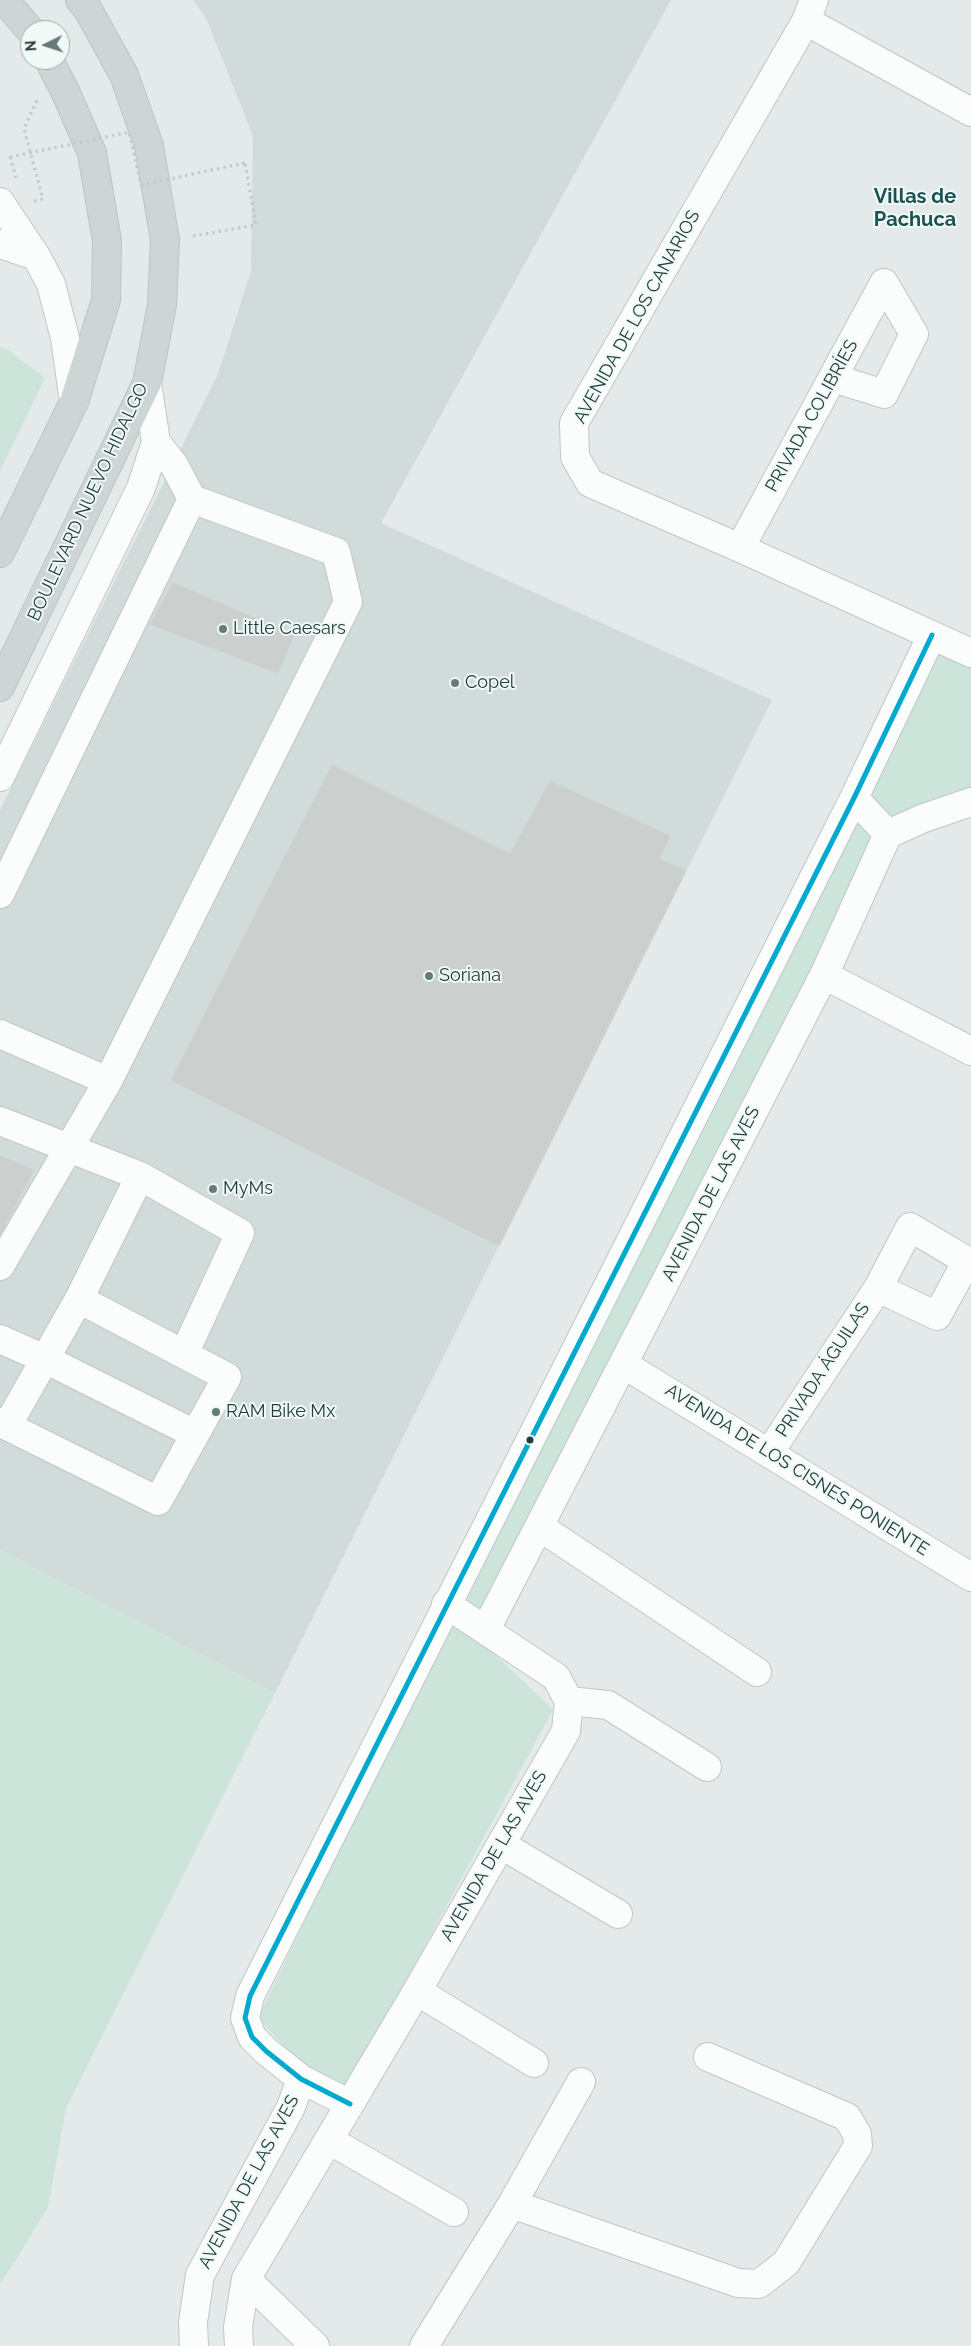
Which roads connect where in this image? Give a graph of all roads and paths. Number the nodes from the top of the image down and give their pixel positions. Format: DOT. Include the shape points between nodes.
graph roads {
  1 [pos="4,0"];
  2 [pos="80,0"];
  3 [pos="810,11"];
  4 [pos="21,20"];
  5 [pos="54,70"];
  6 [pos="971,112"];
  7 [pos="24,129"];
  8 [pos="9,194"];
  9 [pos="30,202"];
  10 [pos="165,240"];
  11 [pos="0,244"];
  12 [pos="36,256"];
  13 [pos="833,378"];
  14 [pos="147,383"];
  15 [pos="74,402"];
  16 [pos="156,442"];
  17 [pos="192,499"];
  18 [pos="740,548"];
  19 [pos="0,553"];
  20 [pos="932,635"];
  21 [pos="971,653"];
  22 [pos="0,687"];
  23 [pos="0,777"];
  24 [pos="854,798"];
  25 [pos="971,802"];
  26 [pos="888,834"];
  27 [pos="0,894"];
  28 [pos="824,975"];
  29 [pos="0,1034"];
  30 [pos="971,1051"];
  31 [pos="108,1081"];
  32 [pos="0,1121"];
  33 [pos="70,1149"];
  34 [pos="140,1176"];
  35 [pos="0,1266"];
  36 [pos="878,1288"];
  37 [pos="79,1299"];
  38 [pos="0,1339"];
  39 [pos="184,1354"];
  40 [pos="45,1358"];
  41 [pos="623,1364"];
  42 [pos="4,1424"];
  43 [pos="195,1434"];
  44 [pos="769,1453"];
  45 [pos="540,1527"];
  46 [pos="971,1577"];
  47 [pos="446,1604"];
  48 [pos="486,1629"];
  49 [pos="757,1672"];
  50 [pos="569,1701"];
  51 [pos="707,1767"];
  52 [pos="502,1845"];
  53 [pos="618,1914"];
  54 [pos="417,1991"];
  55 [pos="708,2057"];
  56 [pos="534,2063"];
  57 [pos="301,2079"];
  58 [pos="581,2082"];
  59 [pos="350,2104"];
  60 [pos="328,2140"];
  61 [pos="512,2204"];
  62 [pos="454,2212"];
  63 [pos="246,2279"];
  64 [pos="194,2346"];
  65 [pos="239,2346"];
  66 [pos="315,2346"];
  67 [pos="424,2346"];
  1 -- 4 [label="main road"];
  2 -- 10 [label="main road, BOULEVARD NUEVO HIDALGO" via="124,75 149,146"];
  3 -- 6 [label="street"];
  3 -- 18 [label="street, AVENIDA DE LOS CANARIOS" via="574,423 575,457 590,483"];
  5 -- 15 [label="main road" via="92,154 107,241 106,300"];
  7 -- 9 [label="path" via="43,198"];
  8 -- 10 [label="path, bridge" via="10,157 129,132 141,185 245,163 256,225"];
  8 -- 12 [label="street"];
  10 -- 14 [label="main road, BOULEVARD NUEVO HIDALGO" via="162,305"];
  11 -- 12 [label="street"];
  12 -- 15 [label="street" via="51,284 65,338"];
  13 -- 13 [label="street, PRIVADA COLIBRÍES" via="884,394 914,334 884,283"];
  13 -- 18 [label="street, PRIVADA COLIBRÍES"];
  14 -- 16 [label="street"];
  14 -- 22 [label="main road, BOULEVARD NUEVO HIDALGO"];
  15 -- 19 [label="main road"];
  16 -- 17 [label="street" via="174,465"];
  16 -- 23 [label="street" via="141,488"];
  17 -- 27 [label="street"];
  17 -- 31 [label="street" via="336,552 348,602"];
  18 -- 20 [label="street, AVENIDA DE LOS CANARIOS"];
  20 -- 21 [label="street, AVENIDA DE LOS CANARIOS"];
  20 -- 24 [label="street, AVENIDA DE LAS AVES"];
  24 -- 26 [label="street"];
  24 -- 47 [label="street, AVENIDA DE LAS AVES"];
  25 -- 26 [label="street"];
  26 -- 28 [label="street, AVENIDA DE LAS AVES"];
  28 -- 30 [label="street"];
  28 -- 41 [label="street, AVENIDA DE LAS AVES"];
  29 -- 31 [label="street"];
  31 -- 33 [label="street"];
  32 -- 33 [label="street"];
  33 -- 34 [label="street"];
  33 -- 35 [label="street"];
  34 -- 37 [label="street"];
  34 -- 39 [label="street" via="240,1233"];
  36 -- 44 [label="street, PRIVADA ÁGUILAS"];
  37 -- 39 [label="street"];
  37 -- 40 [label="street"];
  38 -- 40 [label="street"];
  39 -- 43 [label="street" via="227,1377"];
  40 -- 42 [label="street"];
  40 -- 43 [label="street"];
  41 -- 44 [label="street, AVENIDA DE LOS CISNES PONIENTE"];
  41 -- 45 [label="street, AVENIDA DE LAS AVES"];
  42 -- 43 [label="street" via="158,1501"];
  44 -- 46 [label="street, AVENIDA DE LOS CISNES PONIENTE"];
  45 -- 48 [label="street, AVENIDA DE LAS AVES"];
  45 -- 49 [label="street"];
  47 -- 48 [label="street"];
  47 -- 57 [label="street, AVENIDA DE LAS AVES" via="250,1996 245,2018 252,2037"];
  48 -- 50 [label="street" via="556,1677"];
  50 -- 51 [label="street" via="608,1705"];
  50 -- 52 [label="street, AVENIDA DE LAS AVES" via="566,1731"];
  52 -- 53 [label="street"];
  52 -- 54 [label="street, AVENIDA DE LAS AVES"];
  54 -- 56 [label="street"];
  54 -- 59 [label="street, AVENIDA DE LAS AVES"];
  55 -- 61 [label="street" via="847,2117 857,2134 858,2146 786,2263 759,2284 738,2283"];
  57 -- 59 [label="street, AVENIDA DE LAS AVES"];
  57 -- 64 [label="street, AVENIDA DE LAS AVES" via="291,2107 200,2275 193,2322"];
  58 -- 61 [label="street"];
  59 -- 60 [label="street, AVENIDA DE LAS AVES"];
  60 -- 62 [label="street"];
  60 -- 63 [label="street, AVENIDA DE LAS AVES"];
  61 -- 67 [label="street"];
  63 -- 65 [label="street, AVENIDA DE LAS AVES" via="238,2327"];
  63 -- 66 [label="street"];
}
